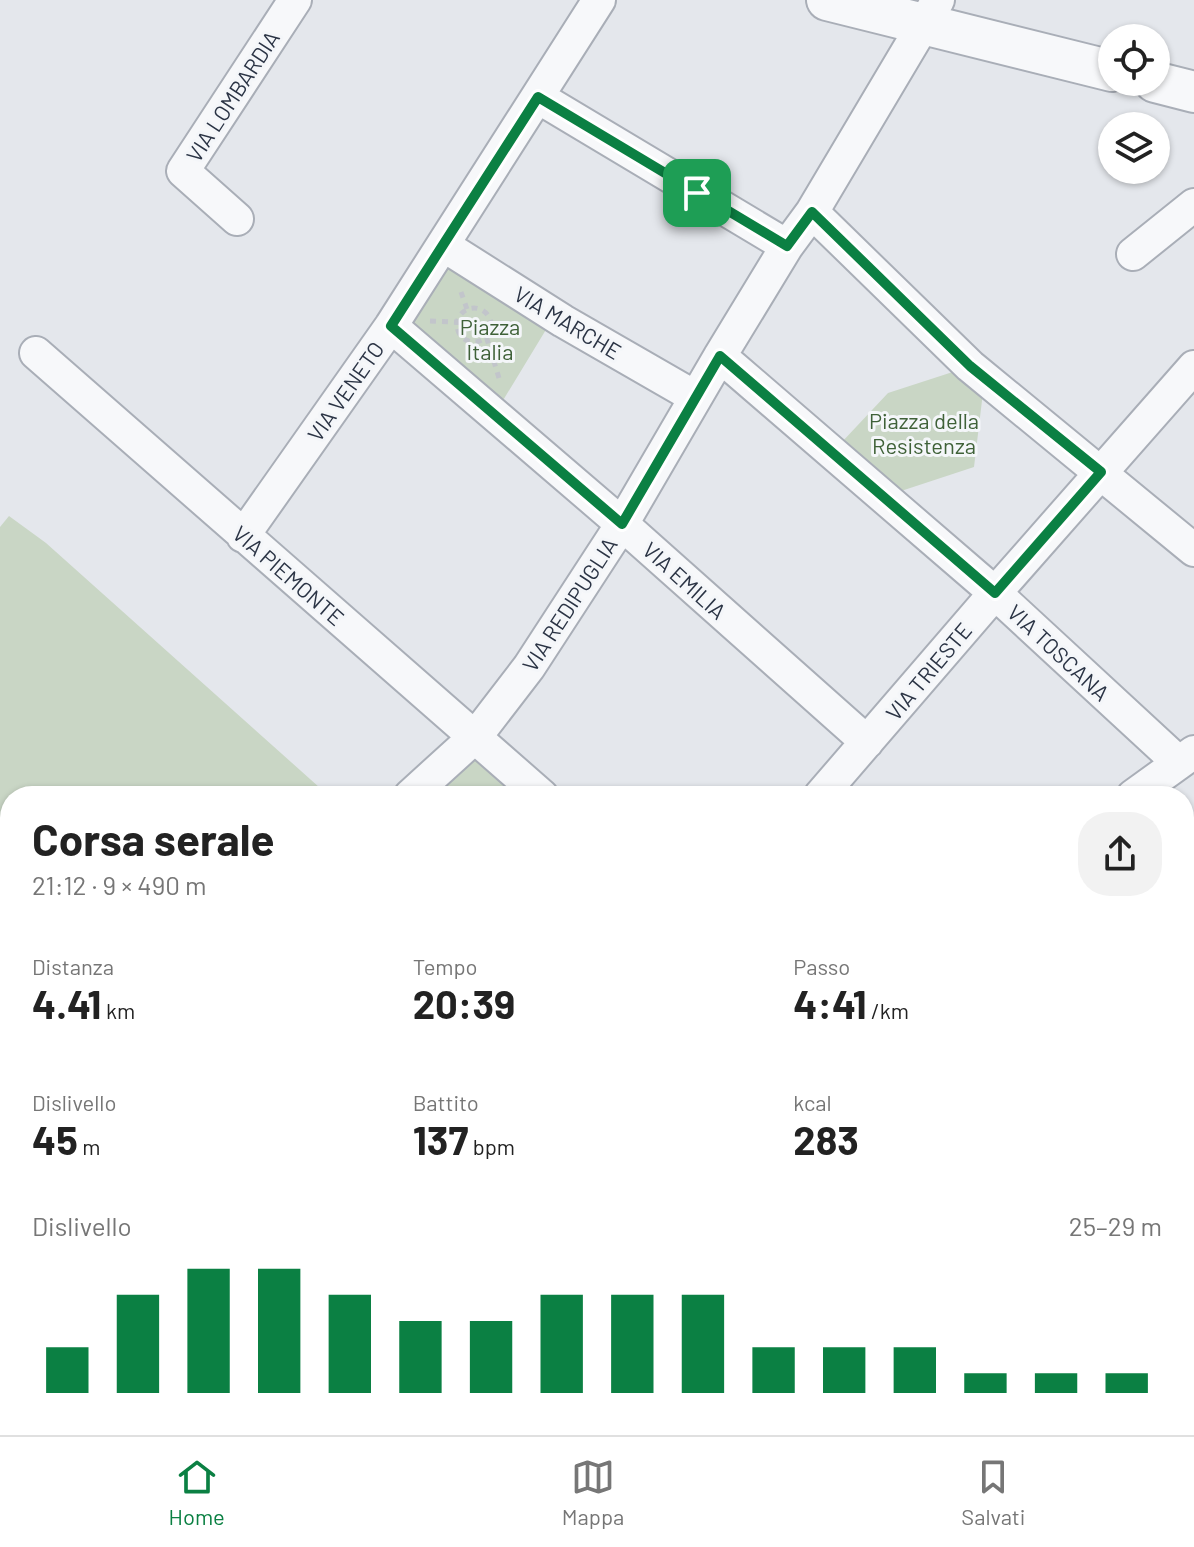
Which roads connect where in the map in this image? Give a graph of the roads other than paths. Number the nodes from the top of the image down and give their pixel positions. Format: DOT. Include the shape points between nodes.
graph roads {
  1 [pos="295,0"];
  2 [pos="599,0"];
  3 [pos="827,0"];
  4 [pos="932,11"];
  5 [pos="1098,66"];
  6 [pos="1170,86"];
  7 [pos="1194,92"];
  8 [pos="538,97"];
  9 [pos="1194,205"];
  10 [pos="812,212"];
  11 [pos="237,219"];
  12 [pos="443,245"];
  13 [pos="787,246"];
  14 [pos="1133,254"];
  15 [pos="391,326"];
  16 [pos="36,353"];
  17 [pos="720,356"];
  18 [pos="1194,367"];
  19 [pos="695,397"];
  20 [pos="1101,472"];
  21 [pos="622,524"];
  22 [pos="243,536"];
  23 [pos="1194,550"];
  24 [pos="995,593"];
  25 [pos="476,736"];
  26 [pos="867,742"];
  27 [pos="1186,757"];
  28 [pos="421,786"];
  29 [pos="531,786"];
  30 [pos="829,786"];
  31 [pos="1147,786"];
  1 -- 11 [label="street, VIA LOMBARDIA" via="183,171"];
  2 -- 8 [label="street, VIA VENETO"];
  3 -- 4 [label="street"];
  4 -- 5 [label="street"];
  4 -- 10 [label="street, VIA REDIPUGLIA"];
  6 -- 7 [label="street"];
  8 -- 12 [label="street, VIA VENETO"];
  8 -- 13 [label="street"];
  9 -- 14 [label="street"];
  10 -- 13 [label="street, VIA REDIPUGLIA"];
  10 -- 20 [label="street" via="970,366"];
  12 -- 15 [label="street, VIA VENETO"];
  12 -- 19 [label="street, VIA MARCHE"];
  13 -- 17 [label="street, VIA REDIPUGLIA"];
  15 -- 21 [label="street, VIA EMILIA"];
  15 -- 22 [label="street, VIA VENETO"];
  16 -- 22 [label="street, VIA PIEMONTE"];
  17 -- 19 [label="street, VIA REDIPUGLIA"];
  17 -- 24 [label="street, VIA TOSCANA"];
  18 -- 20 [label="street, VIA TRIESTE"];
  19 -- 21 [label="street, VIA REDIPUGLIA"];
  20 -- 23 [label="street"];
  20 -- 24 [label="street, VIA TRIESTE"];
  21 -- 25 [label="street, VIA REDIPUGLIA" via="529,667"];
  21 -- 26 [label="street, VIA EMILIA"];
  22 -- 25 [label="street, VIA PIEMONTE"];
  24 -- 26 [label="street, VIA TRIESTE"];
  24 -- 27 [label="street, VIA TOSCANA"];
  25 -- 28 [label="street, VIA REDIPUGLIA"];
  25 -- 29 [label="street, VIA PIEMONTE"];
  26 -- 30 [label="street, VIA TRIESTE"];
  27 -- 31 [label="street"];
}
